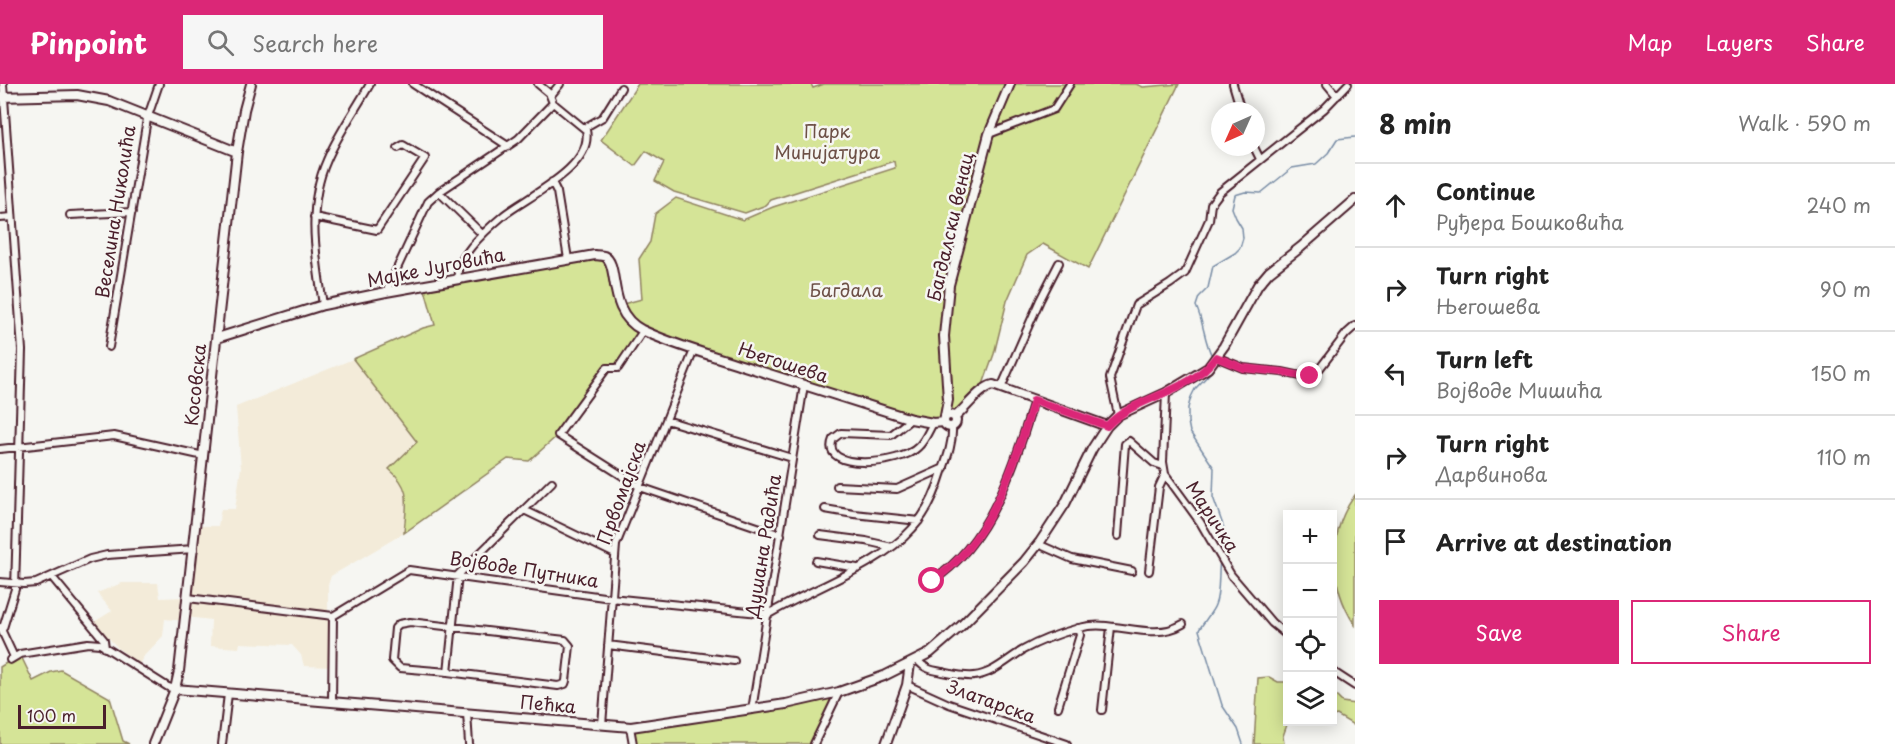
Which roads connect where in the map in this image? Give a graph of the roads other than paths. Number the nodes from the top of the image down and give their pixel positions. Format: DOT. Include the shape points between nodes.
graph roads {
  1 [pos="3,84"];
  2 [pos="159,84"];
  3 [pos="251,84"];
  4 [pos="370,84"];
  5 [pos="413,84"];
  6 [pos="538,84"];
  7 [pos="560,84"];
  8 [pos="1010,84"];
  9 [pos="1070,84"];
  10 [pos="1233,84"];
  11 [pos="1327,84"];
  12 [pos="1348,84"];
  13 [pos="621,88"];
  14 [pos="551,95"];
  15 [pos="1337,96"];
  16 [pos="2,97"];
  17 [pos="1238,102"];
  18 [pos="553,103"];
  19 [pos="148,116"];
  20 [pos="585,130"];
  21 [pos="989,134"];
  22 [pos="508,146"];
  23 [pos="398,148"];
  24 [pos="237,152"];
  25 [pos="1258,156"];
  26 [pos="1260,159"];
  27 [pos="552,182"];
  28 [pos="439,192"];
  29 [pos="1355,200"];
  30 [pos="132,212"];
  31 [pos="70,215"];
  32 [pos="314,217"];
  33 [pos="0,218"];
  34 [pos="12,218"];
  35 [pos="483,234"];
  36 [pos="568,259"];
  37 [pos="1059,263"];
  38 [pos="458,279"];
  39 [pos="386,292"];
  40 [pos="323,305"];
  41 [pos="622,313"];
  42 [pos="1355,326"];
  43 [pos="643,330"];
  44 [pos="217,338"];
  45 [pos="109,347"];
  46 [pos="694,350"];
  47 [pos="1217,355"];
  48 [pos="804,385"];
  49 [pos="1001,388"];
  50 [pos="1166,393"];
  51 [pos="1034,400"];
  52 [pos="1118,415"];
  53 [pos="955,417"];
  54 [pos="911,419"];
  55 [pos="944,419"];
  56 [pos="666,420"];
  57 [pos="933,423"];
  58 [pos="1107,426"];
  59 [pos="952,427"];
  60 [pos="19,447"];
  61 [pos="0,448"];
  62 [pos="204,456"];
  63 [pos="792,458"];
  64 [pos="1163,466"];
  65 [pos="944,468"];
  66 [pos="1165,474"];
  67 [pos="552,482"];
  68 [pos="837,486"];
  69 [pos="640,487"];
  70 [pos="825,509"];
  71 [pos="524,510"];
  72 [pos="919,521"];
  73 [pos="781,535"];
  74 [pos="820,535"];
  75 [pos="1118,536"];
  76 [pos="1038,544"];
  77 [pos="892,547"];
  78 [pos="194,549"];
  79 [pos="615,554"];
  80 [pos="816,561"];
  81 [pos="858,568"];
  82 [pos="1132,571"];
  83 [pos="1149,571"];
  84 [pos="458,575"];
  85 [pos="51,577"];
  86 [pos="932,581"];
  87 [pos="0,582"];
  88 [pos="15,584"];
  89 [pos="188,598"];
  90 [pos="611,598"];
  91 [pos="769,614"];
  92 [pos="333,616"];
  93 [pos="1183,624"];
  94 [pos="1,627"];
  95 [pos="454,627"];
  96 [pos="1111,627"];
  97 [pos="1078,628"];
  98 [pos="1283,633"];
  99 [pos="608,645"];
  100 [pos="105,648"];
  101 [pos="734,661"];
  102 [pos="914,663"];
  103 [pos="448,672"];
  104 [pos="1334,672"];
  105 [pos="907,685"];
  106 [pos="1355,686"];
  107 [pos="175,689"];
  108 [pos="839,692"];
  109 [pos="228,694"];
  110 [pos="332,702"];
  111 [pos="1058,708"];
  112 [pos="752,710"];
  113 [pos="1102,710"];
  114 [pos="467,712"];
  115 [pos="602,725"];
  116 [pos="630,727"];
  117 [pos="1049,742"];
  118 [pos="153,744"];
  119 [pos="222,744"];
  120 [pos="469,744"];
  121 [pos="633,744"];
  122 [pos="814,744"];
  123 [pos="886,744"];
  124 [pos="1067,744"];
  1 -- 16 [label="street"];
  2 -- 19 [label="street, Веселина Николића"];
  3 -- 24 [label="street, Косовска"];
  4 -- 32 [label="street" via="327,160"];
  5 -- 22 [label="street"];
  6 -- 14 [label="street"];
  7 -- 14 [label="street"];
  8 -- 21 [label="street, Багдалски венац"];
  9 -- 21 [label="street" via="1054,109"];
  10 -- 17 [label="street"];
  11 -- 15 [label="street"];
  12 -- 15 [label="street"];
  13 -- 20 [label="street" via="603,117"];
  14 -- 18 [label="street"];
  15 -- 26 [label="street"];
  16 -- 19 [label="street" via="77,95 109,100"];
  16 -- 34 [label="street"];
  18 -- 20 [label="street"];
  18 -- 22 [label="street"];
  19 -- 24 [label="street"];
  19 -- 30 [label="street, Веселина Николића"];
  20 -- 27 [label="street" via="578,160"];
  21 -- 55 [label="street, Багдалски венац" via="949,285 944,336 948,400"];
  22 -- 28 [label="street"];
  23 -- 32 [label="street" via="407,146 425,158 377,230"];
  24 -- 44 [label="street, Косовска"];
  25 -- 26 [label="street"];
  26 -- 52 [label="street" via="1210,204 1209,220 1185,273 1136,304 1110,378"];
  27 -- 35 [label="street"];
  27 -- 36 [label="street"];
  28 -- 35 [label="street"];
  28 -- 39 [label="street" via="425,206"];
  29 -- 47 [label="street" via="1269,272"];
  30 -- 31 [label="street"];
  30 -- 45 [label="street, Веселина Николића"];
  32 -- 40 [label="street"];
  33 -- 34 [label="street"];
  34 -- 60 [label="street" via="22,350"];
  35 -- 38 [label="street" via="462,259 456,270"];
  36 -- 38 [label="street, Мајке Југовића"];
  36 -- 41 [label="street, Мајке Југовића" via="595,255 609,260"];
  37 -- 49 [label="street"];
  38 -- 39 [label="street, Мајке Југовића"];
  39 -- 40 [label="street, Мајке Југовића"];
  40 -- 44 [label="street, Мајке Југовића"];
  41 -- 43 [label="street, Његошева"];
  42 -- 47 [label="street" via="1310,376 1243,368"];
  43 -- 46 [label="street, Његошева"];
  43 -- 69 [label="street" via="618,368 607,368 558,435"];
  44 -- 62 [label="street, Косовска"];
  46 -- 48 [label="street, Његошева"];
  46 -- 56 [label="street, Првомајска"];
  47 -- 50 [label="street" via="1208,368"];
  48 -- 54 [label="street, Његошева"];
  48 -- 63 [label="street, Душана Радића"];
  49 -- 51 [label="street"];
  49 -- 53 [label="street" via="993,385 981,390"];
  50 -- 52 [label="street"];
  50 -- 64 [label="street, Маричка"];
  51 -- 58 [label="street"];
  51 -- 86 [label="street" via="1004,489 965,551"];
  52 -- 58 [label="street, Пећка"];
  53 -- 55 [label="street"];
  53 -- 59 [label="street"];
  54 -- 57 [label="street, Његошева"];
  54 -- 57 [label="street" via="891,435 836,435 831,442 835,454 841,459 867,463 899,459 918,448"];
  55 -- 57 [label="street, Његошева"];
  55 -- 59 [label="street" via="947,427"];
  56 -- 63 [label="street"];
  56 -- 69 [label="street, Првомајска"];
  58 -- 76 [label="street, Пећка" via="1065,504"];
  59 -- 65 [label="street"];
  60 -- 61 [label="street"];
  60 -- 62 [label="street" via="114,435"];
  60 -- 88 [label="street"];
  62 -- 78 [label="street, Косовска"];
  63 -- 73 [label="street, Душана Радића"];
  64 -- 66 [label="street, Маричка"];
  64 -- 75 [label="street" via="1129,441 1125,444"];
  65 -- 68 [label="street" via="897,489"];
  65 -- 72 [label="street"];
  66 -- 83 [label="street" via="1159,487"];
  66 -- 98 [label="street, Маричка" via="1200,522 1231,575"];
  67 -- 71 [label="street"];
  69 -- 73 [label="street"];
  69 -- 79 [label="street, Првомајска"];
  70 -- 72 [label="street"];
  71 -- 79 [label="street"];
  71 -- 84 [label="street"];
  72 -- 77 [label="street"];
  73 -- 91 [label="street, Душана Радића"];
  74 -- 77 [label="street"];
  76 -- 82 [label="street" via="1072,559"];
  76 -- 102 [label="street, Пећка" via="949,639"];
  77 -- 81 [label="street"];
  78 -- 85 [label="street" via="98,557"];
  78 -- 89 [label="street, Косовска"];
  79 -- 90 [label="street, Првомајска"];
  80 -- 81 [label="street"];
  81 -- 91 [label="street"];
  84 -- 90 [label="street, Војводе Путника"];
  84 -- 92 [label="street, Војводе Путника" via="409,570"];
  84 -- 95 [label="street"];
  85 -- 88 [label="street"];
  85 -- 100 [label="street" via="104,640"];
  87 -- 88 [label="street"];
  88 -- 94 [label="street"];
  89 -- 92 [label="street"];
  89 -- 107 [label="street, Косовска"];
  90 -- 91 [label="street, Војводе Путника"];
  90 -- 99 [label="street, Првомајска"];
  91 -- 112 [label="street, Душана Радића"];
  92 -- 110 [label="street"];
  93 -- 96 [label="street" via="1160,632"];
  94 -- 100 [label="street" via="12,659 20,654 88,644"];
  95 -- 103 [label="street"];
  95 -- 103 [label="street" via="419,622 399,624 393,645 392,660 400,668"];
  95 -- 103 [label="street" via="567,640 570,646 566,681 558,686"];
  96 -- 97 [label="street"];
  96 -- 113 [label="street"];
  97 -- 102 [label="street" via="1029,647 974,676 927,669"];
  97 -- 111 [label="street" via="1080,635"];
  99 -- 101 [label="street"];
  99 -- 115 [label="street, Првомајска"];
  100 -- 107 [label="street"];
  102 -- 105 [label="street"];
  102 -- 108 [label="street, Пећка"];
  104 -- 106 [label="street"];
  105 -- 117 [label="street, Златарска"];
  105 -- 123 [label="street"];
  107 -- 109 [label="street, Пећка"];
  107 -- 118 [label="street, Косовска"];
  108 -- 112 [label="street, Пећка"];
  108 -- 122 [label="street"];
  109 -- 110 [label="street, Пећка"];
  109 -- 119 [label="street"];
  110 -- 114 [label="street, Пећка"];
  112 -- 116 [label="street, Пећка"];
  114 -- 115 [label="street, Пећка"];
  114 -- 120 [label="street"];
  115 -- 116 [label="street, Пећка"];
  116 -- 121 [label="street"];
  117 -- 124 [label="street, Златарска"];
}
